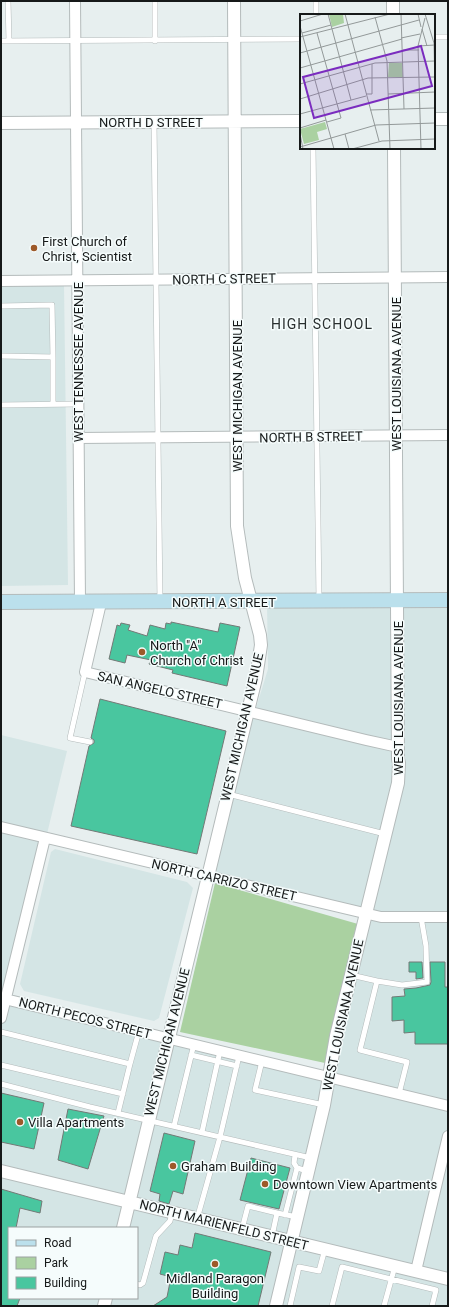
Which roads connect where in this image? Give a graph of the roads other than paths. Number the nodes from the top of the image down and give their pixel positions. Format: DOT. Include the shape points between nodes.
graph roads {
  1 [pos="8,1"];
  2 [pos="75,1"];
  3 [pos="155,1"];
  4 [pos="234,1"];
  5 [pos="316,1"];
  6 [pos="393,1"];
  7 [pos="316,14"];
  8 [pos="393,14"];
  9 [pos="435,37"];
  10 [pos="448,37"];
  11 [pos="300,39"];
  12 [pos="235,40"];
  13 [pos="1,41"];
  14 [pos="9,41"];
  15 [pos="75,41"];
  16 [pos="156,41"];
  17 [pos="435,119"];
  18 [pos="448,119"];
  19 [pos="235,121"];
  20 [pos="300,121"];
  21 [pos="76,122"];
  22 [pos="154,122"];
  23 [pos="1,123"];
  24 [pos="313,149"];
  25 [pos="394,149"];
  26 [pos="395,277"];
  27 [pos="448,277"];
  28 [pos="314,278"];
  29 [pos="236,279"];
  30 [pos="77,280"];
  31 [pos="156,280"];
  32 [pos="1,281"];
  33 [pos="1,306"];
  34 [pos="1,356"];
  35 [pos="52,357"];
  36 [pos="53,404"];
  37 [pos="78,404"];
  38 [pos="1,405"];
  39 [pos="448,435"];
  40 [pos="396,436"];
  41 [pos="237,437"];
  42 [pos="317,437"];
  43 [pos="78,438"];
  44 [pos="158,438"];
  45 [pos="448,600"];
  46 [pos="319,601"];
  47 [pos="397,601"];
  48 [pos="1,602"];
  49 [pos="80,602"];
  50 [pos="101,602"];
  51 [pos="160,602"];
  52 [pos="250,602"];
  53 [pos="85,672"];
  54 [pos="247,710"];
  55 [pos="90,742"];
  56 [pos="398,746"];
  57 [pos="227,794"];
  58 [pos="1,827"];
  59 [pos="386,834"];
  60 [pos="45,838"];
  61 [pos="208,876"];
  62 [pos="366,914"];
  63 [pos="420,917"];
  64 [pos="448,917"];
  65 [pos="351,975"];
  66 [pos="377,981"];
  67 [pos="3,998"];
  68 [pos="1,1018"];
  69 [pos="139,1031"];
  70 [pos="1,1032"];
  71 [pos="168,1038"];
  72 [pos="194,1044"];
  73 [pos="220,1051"];
  74 [pos="191,1055"];
  75 [pos="240,1056"];
  76 [pos="218,1061"];
  77 [pos="262,1061"];
  78 [pos="130,1064"];
  79 [pos="1,1066"];
  80 [pos="237,1066"];
  81 [pos="330,1077"];
  82 [pos="1,1084"];
  83 [pos="123,1094"];
  84 [pos="399,1094"];
  85 [pos="324,1105"];
  86 [pos="448,1106"];
  87 [pos="118,1113"];
  88 [pos="149,1120"];
  89 [pos="174,1126"];
  90 [pos="202,1132"];
  91 [pos="448,1136"];
  92 [pos="220,1137"];
  93 [pos="295,1154"];
  94 [pos="312,1158"];
  95 [pos="297,1168"];
  96 [pos="1,1171"];
  97 [pos="309,1171"];
  98 [pos="129,1202"];
  99 [pos="172,1213"];
  100 [pos="277,1213"];
  101 [pos="285,1214"];
  102 [pos="298,1217"];
  103 [pos="198,1219"];
  104 [pos="123,1227"];
  105 [pos="242,1229"];
  106 [pos="272,1236"];
  107 [pos="292,1242"];
  108 [pos="325,1249"];
  109 [pos="395,1266"];
  110 [pos="416,1272"];
  111 [pos="448,1279"];
  112 [pos="391,1280"];
  113 [pos="138,1284"];
  114 [pos="276,1306"];
  115 [pos="290,1306"];
  116 [pos="332,1306"];
  117 [pos="384,1306"];
  118 [pos="432,1306"];
  1 -- 14 [label="lane"];
  2 -- 15 [label="street, WEST TENNESSEE AVENUE"];
  3 -- 16 [label="lane"];
  4 -- 12 [label="street, WEST MICHIGAN AVENUE"];
  5 -- 7 [label="lane"];
  6 -- 8 [label="street"];
  9 -- 10 [label="lane"];
  11 -- 12 [label="lane"];
  12 -- 16 [label="lane"];
  12 -- 19 [label="street, WEST MICHIGAN AVENUE"];
  13 -- 14 [label="lane"];
  14 -- 15 [label="lane"];
  15 -- 16 [label="lane"];
  15 -- 21 [label="street, WEST TENNESSEE AVENUE"];
  17 -- 18 [label="street"];
  19 -- 20 [label="street, NORTH D STREET"];
  19 -- 22 [label="street, NORTH D STREET"];
  19 -- 29 [label="street, WEST MICHIGAN AVENUE"];
  21 -- 22 [label="street, NORTH D STREET"];
  21 -- 23 [label="street, NORTH D STREET"];
  21 -- 30 [label="street, WEST TENNESSEE AVENUE"];
  22 -- 31 [label="lane"];
  24 -- 28 [label="lane"];
  25 -- 26 [label="street, WEST LOUISIANA AVENUE"];
  26 -- 27 [label="street, NORTH C STREET"];
  26 -- 28 [label="street, NORTH C STREET"];
  26 -- 40 [label="street, WEST LOUISIANA AVENUE"];
  28 -- 29 [label="street, NORTH C STREET"];
  28 -- 42 [label="lane"];
  29 -- 31 [label="street, NORTH C STREET"];
  29 -- 41 [label="street, WEST MICHIGAN AVENUE"];
  30 -- 31 [label="street, NORTH C STREET"];
  30 -- 32 [label="street, NORTH C STREET"];
  30 -- 37 [label="street, WEST TENNESSEE AVENUE"];
  31 -- 44 [label="lane"];
  33 -- 35 [label="lane" via="52,305"];
  34 -- 35 [label="lane"];
  35 -- 36 [label="lane"];
  36 -- 37 [label="lane"];
  36 -- 38 [label="lane"];
  37 -- 43 [label="street, WEST TENNESSEE AVENUE"];
  39 -- 40 [label="street, NORTH B STREET"];
  40 -- 42 [label="street, NORTH B STREET"];
  40 -- 47 [label="street, WEST LOUISIANA AVENUE"];
  41 -- 42 [label="street, NORTH B STREET"];
  41 -- 44 [label="street, NORTH B STREET"];
  41 -- 52 [label="street, WEST MICHIGAN AVENUE" via="237,526"];
  42 -- 46 [label="lane"];
  43 -- 44 [label="street, NORTH B STREET"];
  43 -- 49 [label="street, WEST TENNESSEE AVENUE"];
  44 -- 51 [label="lane"];
  45 -- 47 [label="main road, NORTH A STREET"];
  46 -- 47 [label="main road, NORTH A STREET"];
  46 -- 52 [label="main road, NORTH A STREET"];
  47 -- 56 [label="street, WEST LOUISIANA AVENUE"];
  48 -- 49 [label="main road, NORTH A STREET"];
  49 -- 50 [label="main road, NORTH A STREET"];
  50 -- 51 [label="main road, NORTH A STREET"];
  50 -- 53 [label="street"];
  51 -- 52 [label="main road, NORTH A STREET"];
  52 -- 54 [label="street, WEST MICHIGAN AVENUE" via="261,644 259,666"];
  53 -- 54 [label="street, SAN ANGELO STREET"];
  53 -- 55 [label="lane" via="70,738"];
  54 -- 56 [label="street, SAN ANGELO STREET"];
  54 -- 57 [label="street, WEST MICHIGAN AVENUE"];
  56 -- 59 [label="street, WEST LOUISIANA AVENUE" via="398,783"];
  57 -- 59 [label="lane"];
  57 -- 61 [label="street, WEST MICHIGAN AVENUE"];
  58 -- 60 [label="street, NORTH CARRIZO STREET"];
  59 -- 62 [label="street, WEST LOUISIANA AVENUE"];
  60 -- 61 [label="street, NORTH CARRIZO STREET"];
  60 -- 67 [label="street"];
  61 -- 62 [label="street, NORTH CARRIZO STREET"];
  61 -- 71 [label="street, WEST MICHIGAN AVENUE"];
  62 -- 63 [label="street, NORTH CARRIZO STREET" via="381,918"];
  62 -- 65 [label="street, WEST LOUISIANA AVENUE"];
  63 -- 64 [label="street, NORTH CARRIZO STREET"];
  63 -- 66 [label="lane" via="426,946 427,982 402,985"];
  65 -- 66 [label="lane"];
  65 -- 81 [label="street, WEST LOUISIANA AVENUE" via="336,1036"];
  66 -- 84 [label="lane" via="360,1050 407,1062"];
  67 -- 68 [label="street"];
  67 -- 69 [label="street, NORTH PECOS STREET"];
  69 -- 71 [label="street, NORTH PECOS STREET"];
  69 -- 78 [label="lane"];
  70 -- 78 [label="lane"];
  71 -- 72 [label="street, NORTH PECOS STREET"];
  71 -- 88 [label="street, WEST MICHIGAN AVENUE"];
  72 -- 73 [label="street, NORTH PECOS STREET"];
  72 -- 74 [label="lane"];
  73 -- 75 [label="street, NORTH PECOS STREET"];
  73 -- 76 [label="lane"];
  74 -- 76 [label="lane"];
  74 -- 89 [label="lane"];
  75 -- 77 [label="street, NORTH PECOS STREET"];
  75 -- 80 [label="lane"];
  76 -- 80 [label="lane"];
  76 -- 90 [label="lane"];
  77 -- 81 [label="street, NORTH PECOS STREET"];
  77 -- 85 [label="lane" via="255,1090"];
  78 -- 83 [label="lane"];
  79 -- 83 [label="lane"];
  80 -- 92 [label="lane"];
  81 -- 84 [label="street, NORTH PECOS STREET"];
  81 -- 85 [label="street, WEST LOUISIANA AVENUE"];
  82 -- 87 [label="lane"];
  83 -- 87 [label="lane"];
  84 -- 86 [label="street, NORTH PECOS STREET"];
  85 -- 94 [label="street, WEST LOUISIANA AVENUE"];
  87 -- 88 [label="lane"];
  88 -- 89 [label="lane"];
  88 -- 98 [label="street, WEST MICHIGAN AVENUE"];
  89 -- 90 [label="lane"];
  90 -- 92 [label="lane"];
  91 -- 110 [label="street"];
  92 -- 93 [label="lane"];
  92 -- 103 [label="lane"];
  93 -- 94 [label="lane"];
  93 -- 95 [label="lane" via="294,1163"];
  94 -- 97 [label="street, WEST LOUISIANA AVENUE"];
  95 -- 97 [label="lane"];
  95 -- 101 [label="lane"];
  96 -- 98 [label="street, NORTH MARIENFELD STREET"];
  97 -- 102 [label="street, WEST LOUISIANA AVENUE"];
  98 -- 99 [label="street, NORTH MARIENFELD STREET"];
  98 -- 104 [label="street, WEST MICHIGAN AVENUE"];
  99 -- 103 [label="street, NORTH MARIENFELD STREET"];
  99 -- 113 [label="lane" via="170,1221 156,1236 143,1283"];
  100 -- 101 [label="lane"];
  100 -- 105 [label="lane" via="248,1206"];
  100 -- 106 [label="lane"];
  101 -- 102 [label="lane"];
  102 -- 107 [label="street, WEST LOUISIANA AVENUE"];
  103 -- 105 [label="street, NORTH MARIENFELD STREET"];
  105 -- 106 [label="street, NORTH MARIENFELD STREET"];
  106 -- 107 [label="street, NORTH MARIENFELD STREET"];
  107 -- 108 [label="street, NORTH MARIENFELD STREET"];
  107 -- 114 [label="street, WEST LOUISIANA AVENUE"];
  108 -- 109 [label="street, NORTH MARIENFELD STREET"];
  108 -- 115 [label="lane" via="319,1271 299,1267"];
  109 -- 110 [label="street, NORTH MARIENFELD STREET"];
  109 -- 112 [label="lane"];
  110 -- 111 [label="street, NORTH MARIENFELD STREET"];
  112 -- 116 [label="lane" via="342,1267"];
  112 -- 117 [label="lane"];
  112 -- 118 [label="lane" via="436,1290"];
}
